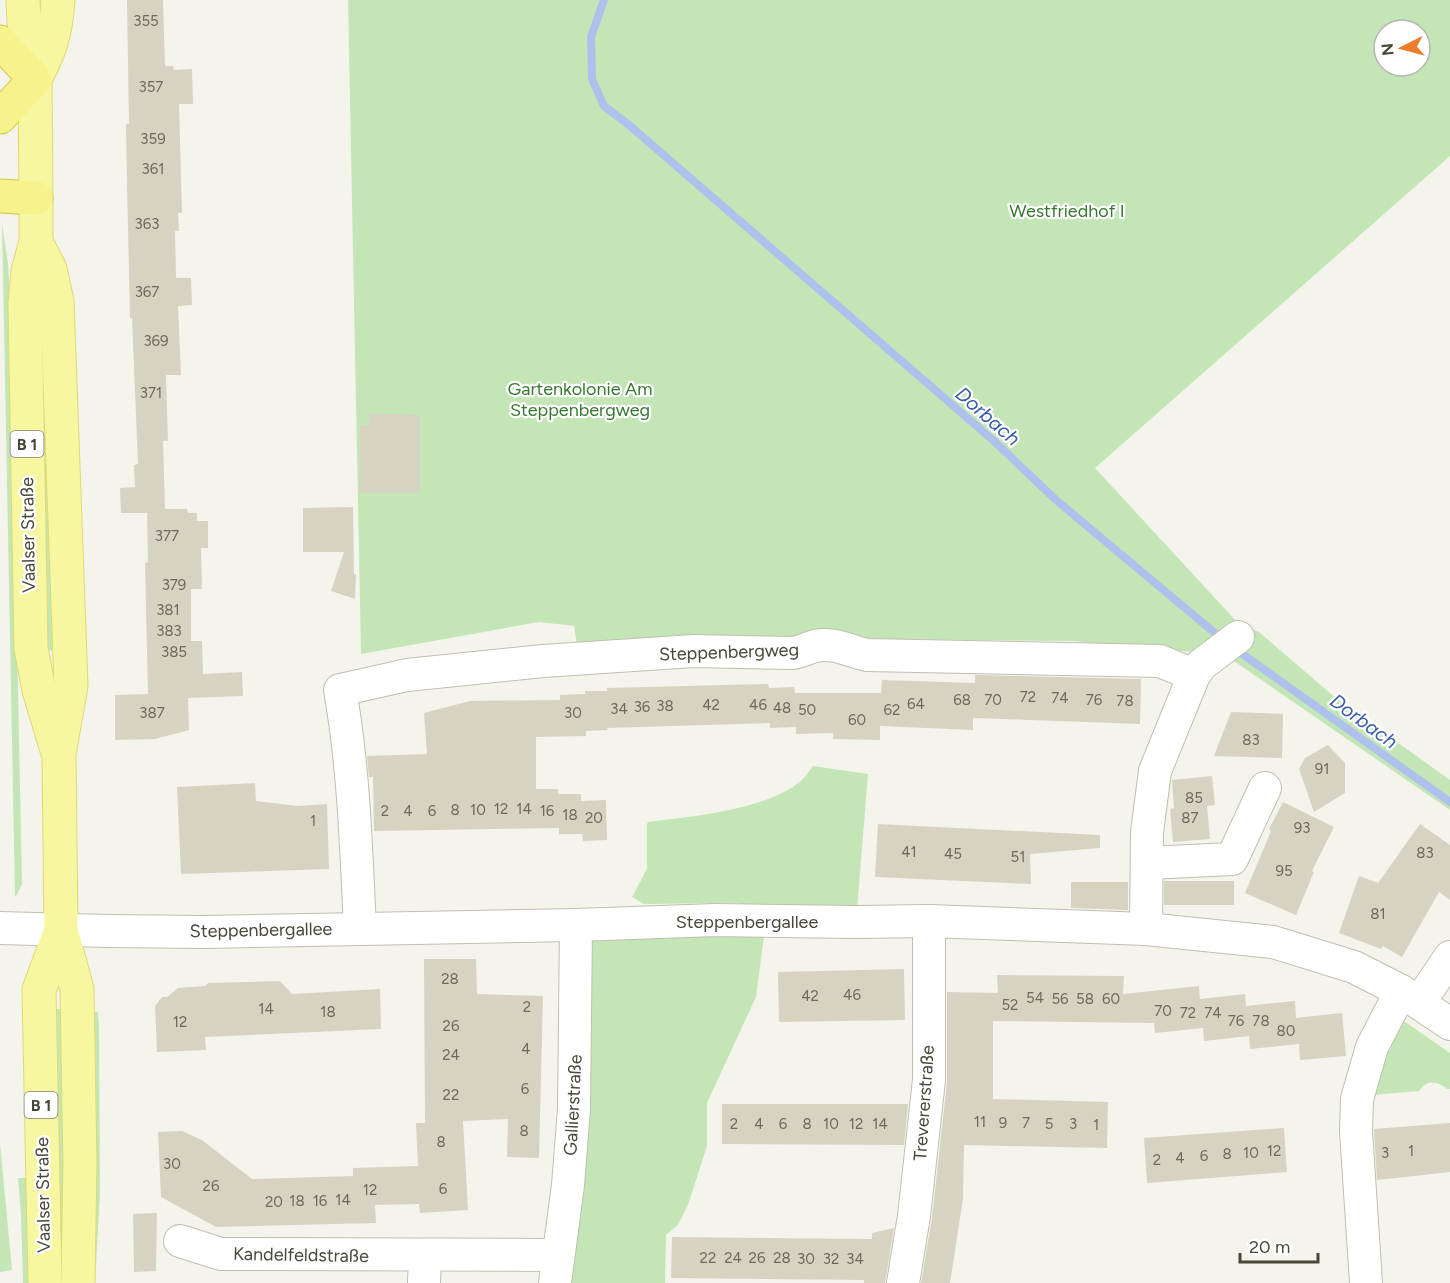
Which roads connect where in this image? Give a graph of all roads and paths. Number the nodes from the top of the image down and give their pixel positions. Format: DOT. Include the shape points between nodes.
graph roads {
  1 [pos="23,0"];
  2 [pos="58,0"];
  3 [pos="0,42"];
  4 [pos="34,80"];
  5 [pos="0,117"];
  6 [pos="0,196"];
  7 [pos="36,198"];
  8 [pos="1238,637"];
  9 [pos="1203,666"];
  10 [pos="1265,788"];
  11 [pos="1147,863"];
  12 [pos="929,921"];
  13 [pos="576,926"];
  14 [pos="0,928"];
  15 [pos="360,928"];
  16 [pos="1146,929"];
  17 [pos="61,930"];
  18 [pos="1450,957"];
  19 [pos="1410,997"];
  20 [pos="1450,1024"];
  21 [pos="180,1241"];
  22 [pos="424,1269"];
  23 [pos="556,1269"];
  24 [pos="45,1283"];
  25 [pos="78,1283"];
  26 [pos="903,1283"];
  27 [pos="1366,1283"];
  1 -- 4 [label="main road, Vaalser Straße / B 1"];
  2 -- 4 [label="main road" via="57,23 48,56"];
  3 -- 4 [label="highway"];
  4 -- 5 [label="highway"];
  4 -- 7 [label="main road, Vaalser Straße / B 1"];
  6 -- 7 [label="highway"];
  7 -- 17 [label="main road, Vaalser Straße / B 1" via="36,242 50,269 57,301 71,686 59,754"];
  8 -- 9 [label="street"];
  9 -- 11 [label="street" via="1155,771"];
  9 -- 15 [label="street, Steppenbergweg" via="1160,661 867,655 843,646 814,646 792,653 694,651 543,661 408,675 340,690 349,744"];
  10 -- 11 [label="street" via="1232,859"];
  11 -- 16 [label="street"];
  12 -- 13 [label="street, Steppenbergallee" via="716,920"];
  12 -- 16 [label="street, Steppenbergallee"];
  12 -- 26 [label="street, Trevererstraße" via="929,1080"];
  13 -- 15 [label="street, Steppenbergallee"];
  13 -- 23 [label="street, Gallierstraße" via="574,1109"];
  14 -- 17 [label="street, Steppenbergallee"];
  15 -- 17 [label="street, Steppenbergallee"];
  16 -- 19 [label="street, Steppenbergallee" via="1273,942 1354,967"];
  17 -- 24 [label="main road, Vaalser Straße / B 1" via="39,990"];
  17 -- 25 [label="main road, Vaalser Straße / B 1" via="77,989"];
  18 -- 19 [label="street"];
  19 -- 20 [label="street, Steppenbergallee"];
  19 -- 27 [label="street" via="1372,1047 1357,1099"];
  21 -- 22 [label="street, Kandelfeldstraße" via="221,1254"];
  22 -- 23 [label="street, Kandelfeldstraße"];
}
